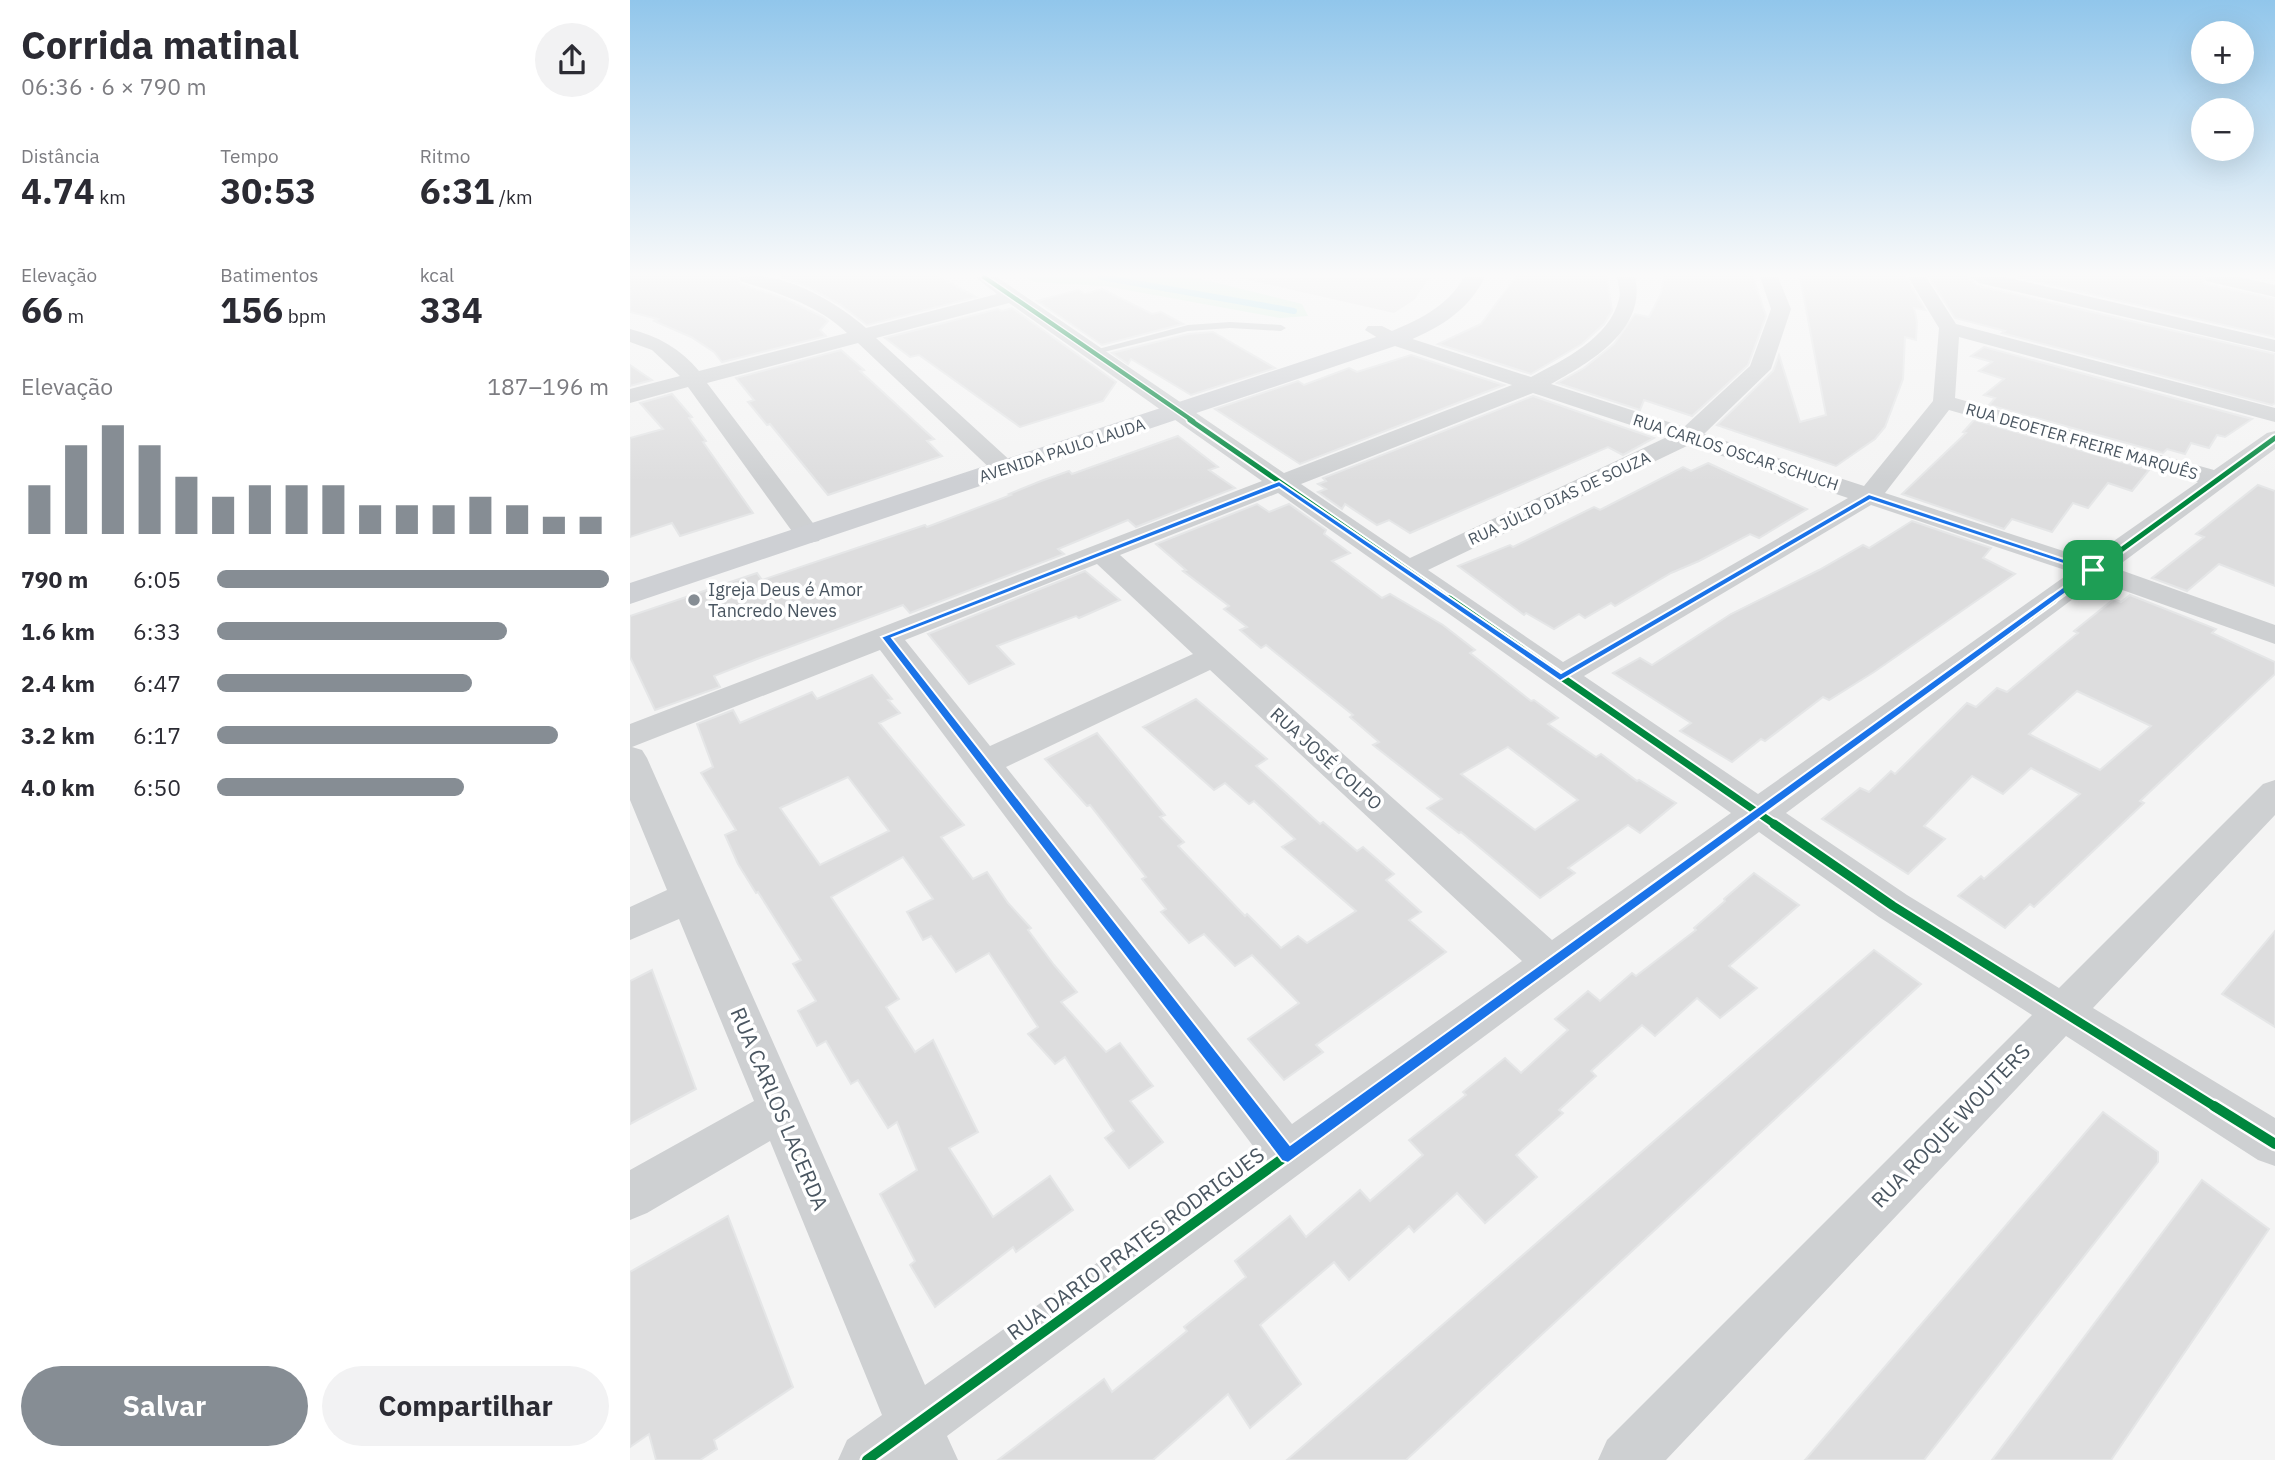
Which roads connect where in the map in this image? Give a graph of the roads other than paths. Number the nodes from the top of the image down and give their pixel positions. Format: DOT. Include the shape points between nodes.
graph roads {
  1 [pos="657,345"];
  2 [pos="827,345"];
  3 [pos="873,345"];
  4 [pos="1082,345"];
  5 [pos="1119,345"];
  6 [pos="1353,345"];
  7 [pos="1414,345"];
  8 [pos="1596,345"];
  9 [pos="1768,345"];
  10 [pos="1948,345"];
  11 [pos="2013,345"];
  12 [pos="1092,352"];
  13 [pos="694,379"];
  14 [pos="1533,385"];
  15 [pos="630,396"];
  16 [pos="1944,402"];
  17 [pos="1167,406"];
  18 [pos="2275,415"];
  19 [pos="1688,436"];
  20 [pos="2275,438"];
  21 [pos="998,462"];
  22 [pos="2220,480"];
  23 [pos="1279,484"];
  24 [pos="1869,496"];
  25 [pos="803,526"];
  26 [pos="1101,553"];
  27 [pos="2093,570"];
  28 [pos="1405,571"];
  29 [pos="630,572"];
  30 [pos="630,594"];
  31 [pos="2275,635"];
  32 [pos="886,637"];
  33 [pos="1214,656"];
  34 [pos="1560,677"];
  35 [pos="630,736"];
  36 [pos="630,758"];
  37 [pos="984,763"];
  38 [pos="2275,793"];
  39 [pos="1759,814"];
  40 [pos="689,897"];
  41 [pos="630,925"];
  42 [pos="1552,964"];
  43 [pos="2062,1011"];
  44 [pos="779,1111"];
  45 [pos="2275,1144"];
  46 [pos="1288,1155"];
  47 [pos="630,1196"];
  48 [pos="922,1443"];
  49 [pos="867,1460"];
  50 [pos="1627,1460"];
  1 -- 13 [label="street"];
  2 -- 13 [label="street"];
  3 -- 21 [label="street"];
  4 -- 12 [label="street"];
  5 -- 12 [label="lane"];
  6 -- 17 [label="main road, AVENIDA PAULO LAUDA"];
  7 -- 14 [label="street, RUA CARLOS OSCAR SCHUCH"];
  8 -- 14 [label="street"];
  9 -- 19 [label="street, RUA JÚLIO DIAS DE SOUZA" via="1760,369"];
  10 -- 16 [label="street"];
  11 -- 18 [label="street"];
  12 -- 17 [label="street"];
  13 -- 15 [label="street"];
  13 -- 25 [label="street"];
  14 -- 19 [label="street, RUA CARLOS OSCAR SCHUCH"];
  14 -- 23 [label="street"];
  16 -- 22 [label="street, RUA DEOETER FREIRE MARQUÊS"];
  16 -- 24 [label="street"];
  17 -- 21 [label="main road, AVENIDA PAULO LAUDA"];
  17 -- 23 [label="street"];
  19 -- 24 [label="street, RUA CARLOS OSCAR SCHUCH"];
  19 -- 28 [label="street, RUA JÚLIO DIAS DE SOUZA"];
  20 -- 22 [label="street, RUA DARIO PRATES RODRIGUES"];
  21 -- 25 [label="main road, AVENIDA PAULO LAUDA"];
  22 -- 27 [label="street, RUA DARIO PRATES RODRIGUES"];
  23 -- 26 [label="street"];
  23 -- 28 [label="street"];
  24 -- 27 [label="street, RUA CARLOS OSCAR SCHUCH"];
  24 -- 34 [label="street"];
  25 -- 29 [label="main road, AVENIDA PAULO LAUDA"];
  25 -- 30 [label="main road, AVENIDA PAULO LAUDA"];
  26 -- 32 [label="street"];
  26 -- 33 [label="street, RUA JOSÉ COLPO"];
  27 -- 31 [label="street, RUA CARLOS OSCAR SCHUCH"];
  27 -- 39 [label="street, RUA DARIO PRATES RODRIGUES"];
  28 -- 34 [label="street"];
  32 -- 35 [label="street"];
  32 -- 37 [label="street"];
  33 -- 37 [label="street"];
  33 -- 42 [label="street, RUA JOSÉ COLPO"];
  34 -- 39 [label="street"];
  36 -- 40 [label="street, RUA CARLOS LACERDA"];
  37 -- 46 [label="street"];
  38 -- 43 [label="street, RUA ROQUE WOUTERS"];
  39 -- 42 [label="street, RUA DARIO PRATES RODRIGUES"];
  39 -- 43 [label="street" via="1893,906"];
  40 -- 41 [label="street"];
  40 -- 44 [label="street, RUA CARLOS LACERDA"];
  42 -- 46 [label="street, RUA DARIO PRATES RODRIGUES"];
  43 -- 45 [label="street"];
  43 -- 50 [label="street, RUA ROQUE WOUTERS"];
  44 -- 47 [label="street"];
  44 -- 48 [label="street, RUA CARLOS LACERDA"];
  46 -- 48 [label="street, RUA DARIO PRATES RODRIGUES"];
  48 -- 49 [label="street, RUA DARIO PRATES RODRIGUES"];
}
